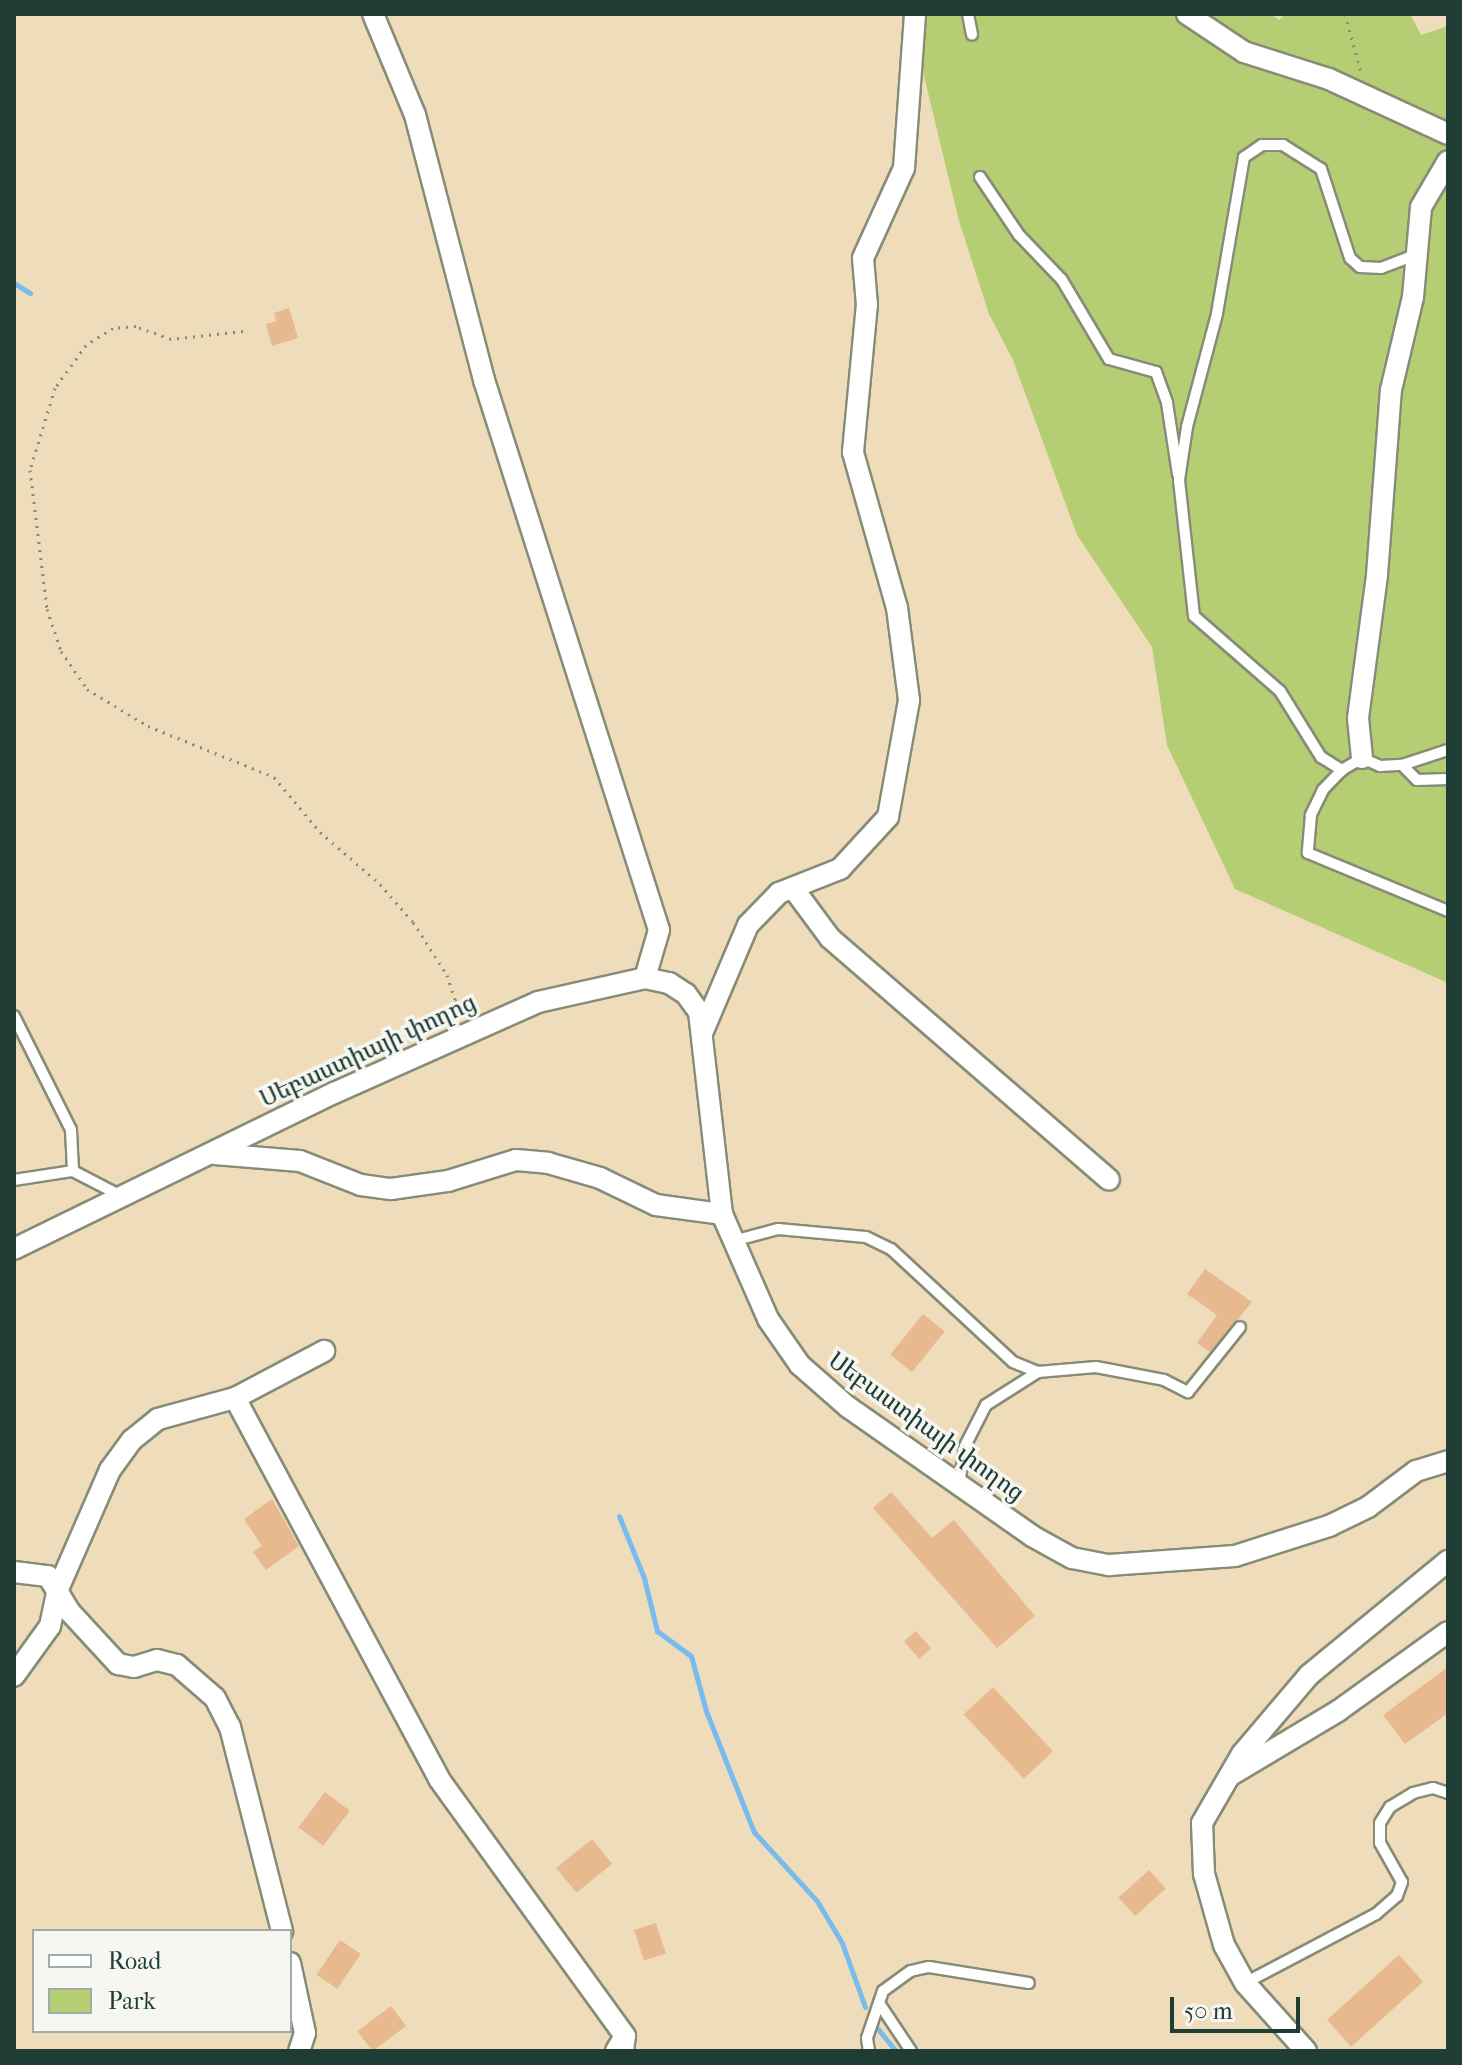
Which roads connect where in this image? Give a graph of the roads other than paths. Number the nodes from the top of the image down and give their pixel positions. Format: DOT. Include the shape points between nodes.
graph roads {
  1 [pos="373,14"];
  2 [pos="915,14"];
  3 [pos="968,14"];
  4 [pos="1187,14"];
  5 [pos="972,35"];
  6 [pos="1448,134"];
  7 [pos="1448,161"];
  8 [pos="980,177"];
  9 [pos="1415,255"];
  10 [pos="1179,480"];
  11 [pos="1448,750"];
  12 [pos="1362,758"];
  13 [pos="1402,765"];
  14 [pos="1342,770"];
  15 [pos="1448,779"];
  16 [pos="793,888"];
  17 [pos="1448,911"];
  18 [pos="645,978"];
  19 [pos="14,1016"];
  20 [pos="703,1031"];
  21 [pos="207,1154"];
  22 [pos="73,1171"];
  23 [pos="14,1180"];
  24 [pos="1109,1180"];
  25 [pos="121,1196"];
  26 [pos="722,1214"];
  27 [pos="733,1241"];
  28 [pos="14,1249"];
  29 [pos="1240,1327"];
  30 [pos="324,1351"];
  31 [pos="1038,1372"];
  32 [pos="235,1398"];
  33 [pos="1448,1461"];
  34 [pos="958,1486"];
  35 [pos="1448,1561"];
  36 [pos="14,1572"];
  37 [pos="58,1589"];
  38 [pos="1448,1632"];
  39 [pos="14,1676"];
  40 [pos="1225,1779"];
  41 [pos="1448,1793"];
  42 [pos="281,1929"];
  43 [pos="292,1972"];
  44 [pos="1029,1983"];
  45 [pos="1245,1983"];
  46 [pos="879,2003"];
  47 [pos="621,2046"];
  48 [pos="299,2051"];
  49 [pos="869,2051"];
  50 [pos="911,2051"];
  51 [pos="1306,2051"];
  1 -- 18 [label="street" via="415,115 484,380 659,930"];
  2 -- 16 [label="street" via="904,168 863,258 867,305 853,452 897,608 909,700 888,817 840,869"];
  3 -- 5 [label="lane"];
  4 -- 6 [label="street" via="1244,52 1364,95"];
  7 -- 9 [label="street" via="1421,207"];
  8 -- 10 [label="lane" via="1019,235 1062,280 1109,359 1156,372 1167,403"];
  9 -- 10 [label="lane" via="1381,268 1360,267 1350,258 1330,181 1321,169 1283,145 1262,145 1244,157 1217,314 1187,427"];
  9 -- 12 [label="street" via="1413,297 1391,390 1377,575 1358,718"];
  10 -- 14 [label="lane" via="1194,616 1280,691 1321,757"];
  11 -- 13 [label="lane"];
  12 -- 13 [label="lane" via="1380,766"];
  12 -- 14 [label="lane"];
  13 -- 15 [label="lane" via="1417,780"];
  14 -- 17 [label="lane" via="1323,790 1311,815 1308,853"];
  16 -- 20 [label="street" via="779,893 748,925"];
  16 -- 24 [label="street" via="830,938"];
  18 -- 20 [label="street, Սեբաստիայի փողոց" via="669,983 686,994"];
  18 -- 21 [label="street, Սեբաստիայի փողոց" via="569,993 508,1015"];
  19 -- 22 [label="lane" via="71,1130"];
  20 -- 26 [label="street, Սեբաստիայի փողոց"];
  21 -- 25 [label="street, Սեբաստիայի փողոց"];
  21 -- 26 [label="street" via="300,1161 361,1185 391,1189 448,1181 516,1160 548,1163 600,1178 656,1205"];
  22 -- 23 [label="lane"];
  22 -- 25 [label="lane"];
  25 -- 28 [label="street, Սեբաստիայի փողոց"];
  26 -- 27 [label="street, Սեբաստիայի փողոց"];
  27 -- 31 [label="lane" via="778,1229 866,1237 891,1249 1013,1362"];
  27 -- 34 [label="street, Սեբաստիայի փողոց" via="768,1319 800,1365 848,1407"];
  29 -- 31 [label="lane" via="1188,1392 1164,1380 1096,1367"];
  30 -- 32 [label="street"];
  31 -- 34 [label="lane" via="986,1405 965,1446"];
  32 -- 37 [label="street" via="158,1419 132,1440 110,1470"];
  32 -- 47 [label="street" via="439,1779"];
  33 -- 34 [label="street, Սեբաստիայի փողոց" via="1432,1462 1368,1507 1280,1546 1156,1564 1109,1565 1072,1558"];
  35 -- 40 [label="street" via="1309,1675"];
  36 -- 37 [label="street" via="48,1576"];
  37 -- 39 [label="street" via="50,1626"];
  37 -- 42 [label="street" via="70,1612 118,1664 134,1667 157,1660 177,1665 215,1698 230,1727"];
  38 -- 40 [label="street" via="1338,1711"];
  40 -- 45 [label="street" via="1202,1823 1201,1843 1215,1919"];
  41 -- 45 [label="lane" via="1433,1788 1413,1793 1390,1807 1380,1823 1380,1843 1402,1882 1397,1896 1376,1914"];
  43 -- 48 [label="street" via="305,2033"];
  44 -- 46 [label="lane" via="929,1967 911,1971 883,1991"];
  45 -- 51 [label="street"];
  46 -- 49 [label="lane"];
  46 -- 50 [label="lane"];
}
